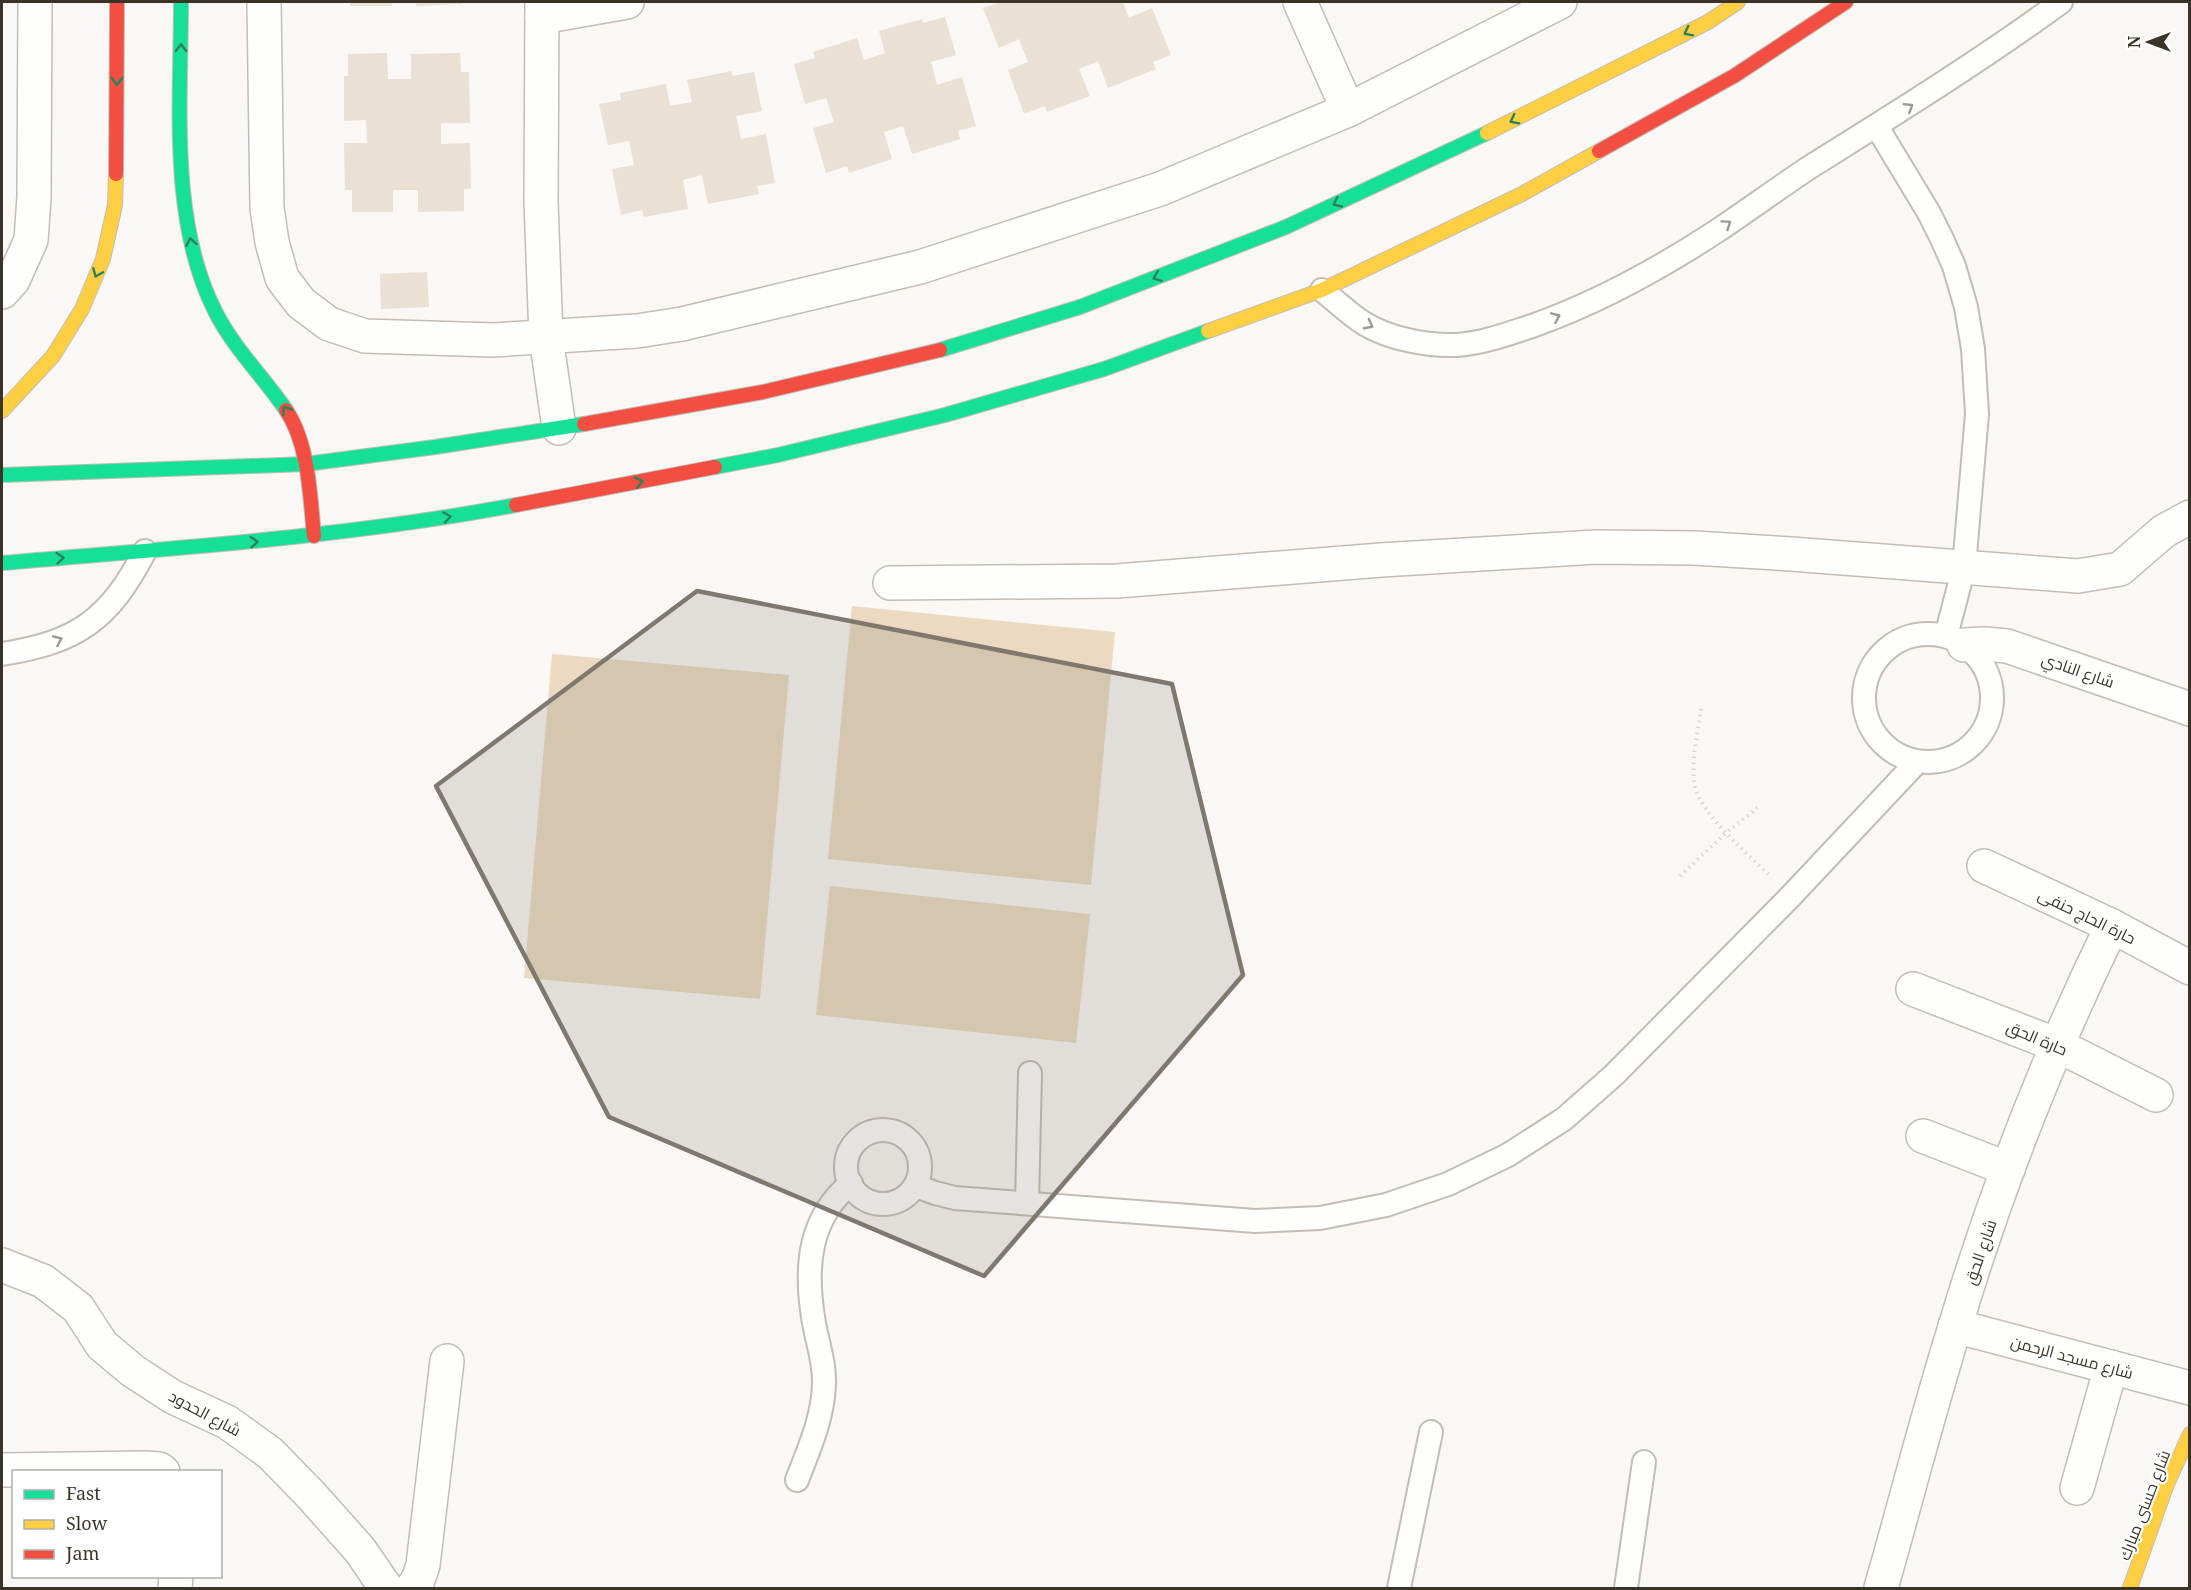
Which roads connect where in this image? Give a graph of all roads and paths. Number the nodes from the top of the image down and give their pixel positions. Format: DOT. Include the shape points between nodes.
graph roads {
  1 [pos="35,2"];
  2 [pos="117,2"];
  3 [pos="181,2"];
  4 [pos="264,2"];
  5 [pos="627,2"];
  6 [pos="1300,2"];
  7 [pos="1560,2"];
  8 [pos="1738,2"];
  9 [pos="1846,2"];
  10 [pos="2061,2"];
  11 [pos="542,9"];
  12 [pos="1348,110"];
  13 [pos="1876,127"];
  14 [pos="1323,290"];
  15 [pos="2,292"];
  16 [pos="546,337"];
  17 [pos="2,411"];
  18 [pos="559,428"];
  19 [pos="306,464"];
  20 [pos="2,475"];
  21 [pos="2190,517"];
  22 [pos="314,536"];
  23 [pos="144,551"];
  24 [pos="2,563"];
  25 [pos="1964,567"];
  26 [pos="890,583"];
  27 [pos="1955,640"];
  28 [pos="2,654"];
  29 [pos="1701,709"];
  30 [pos="2190,709"];
  31 [pos="1917,762"];
  32 [pos="1761,805"];
  33 [pos="1727,832"];
  34 [pos="1984,866"];
  35 [pos="1680,876"];
  36 [pos="1790,897"];
  37 [pos="2112,926"];
  38 [pos="2190,968"];
  39 [pos="1913,989"];
  40 [pos="2056,1045"];
  41 [pos="1030,1073"];
  42 [pos="2156,1095"];
  43 [pos="1923,1136"];
  44 [pos="2008,1169"];
  45 [pos="851,1184"];
  46 [pos="916,1186"];
  47 [pos="1027,1203"];
  48 [pos="2,1265"];
  49 [pos="1955,1326"];
  50 [pos="447,1361"];
  51 [pos="2111,1367"];
  52 [pos="2190,1388"];
  53 [pos="1431,1432"];
  54 [pos="2190,1434"];
  55 [pos="1644,1462"];
  56 [pos="2,1470"];
  57 [pos="160,1470"];
  58 [pos="797,1480"];
  59 [pos="2077,1488"];
  60 [pos="386,1588"];
  61 [pos="412,1588"];
  62 [pos="1399,1588"];
  63 [pos="1626,1588"];
  64 [pos="1881,1588"];
  65 [pos="2130,1588"];
  1 -- 15 [label="street" via="31,240 13,280"];
  2 -- 17 [label="street, one-way" via="115,205 103,259 82,309 53,356"];
  19 -- 3 [label="street, one-way" via="293,420 236,348 214,310 195,261 185,204 182,150"];
  4 -- 16 [label="street" via="267,208 282,278 302,303 329,324 365,336 493,340"];
  5 -- 11 [label="street"];
  6 -- 12 [label="street"];
  7 -- 12 [label="street"];
  8 -- 18 [label="street, one-way" via="1708,22 1529,112 1286,227 1080,307 927,354 762,392"];
  9 -- 14 [label="street" via="1734,76 1522,194"];
  13 -- 10 [label="lane, one-way"];
  11 -- 16 [label="street" via="541,202"];
  12 -- 16 [label="street" via="1160,189 920,267 682,324 637,332"];
  14 -- 13 [label="lane, one-way" via="1365,324 1394,336 1456,345 1487,341 1547,321 1662,266"];
  13 -- 25 [label="lane" via="1942,238 1966,307 1977,414"];
  22 -- 14 [label="street, one-way" via="468,514 778,455 945,415 1104,369"];
  16 -- 18 [label="street"];
  18 -- 19 [label="street"];
  19 -- 20 [label="street"];
  19 -- 22 [label="street"];
  21 -- 25 [label="street" via="2164,531 2120,569 2078,576"];
  23 -- 22 [label="street, one-way"];
  24 -- 23 [label="street, one-way"];
  28 -- 23 [label="lane, one-way" via="55,643 84,628 110,606 131,578"];
  25 -- 26 [label="street" via="1694,548 1596,547 1117,581"];
  25 -- 27 [label="lane"];
  27 -- 30 [label="street, شارع النادي" via="2007,646"];
  27 -- 31 [label="lane" via="1983,666 1992,693 1987,723 1971,746 1946,761"];
  27 -- 31 [label="lane" via="1911,635 1881,653 1864,683 1865,718 1885,747"];
  29 -- 33 [label="path" via="1695,789 1710,815"];
  31 -- 36 [label="lane"];
  32 -- 33 [label="path"];
  33 -- 35 [label="path"];
  33 -- 36 [label="path"];
  34 -- 37 [label="street, حارة الحاج حنفى"];
  36 -- 47 [label="lane" via="1665,1026 1564,1119 1508,1155 1448,1184 1386,1205 1320,1218 1266,1221"];
  37 -- 38 [label="street, حارة الحاج حنفى"];
  37 -- 40 [label="street, شارع الحق"];
  39 -- 40 [label="street, حارة الحق"];
  40 -- 42 [label="street, حارة الحق"];
  40 -- 44 [label="street, شارع الحق"];
  41 -- 47 [label="lane"];
  43 -- 44 [label="street"];
  44 -- 49 [label="street, شارع الحق"];
  45 -- 46 [label="lane" via="865,1200 879,1204 906,1197"];
  45 -- 46 [label="lane" via="846,1162 851,1149 874,1131 888,1130 913,1144 920,1172"];
  45 -- 58 [label="lane" via="839,1193 821,1218 811,1251 810,1291 825,1382 817,1427"];
  46 -- 47 [label="lane" via="955,1198"];
  48 -- 60 [label="street, شارع الحدود" via="43,1281 78,1308 102,1345 133,1371 173,1398 227,1422 270,1453 360,1550"];
  49 -- 51 [label="street, شارع مسجد الرحمن"];
  49 -- 64 [label="street, شارع الحق"];
  50 -- 61 [label="street" via="423,1565"];
  51 -- 52 [label="street, شارع مسجد الرحمن"];
  51 -- 59 [label="street"];
  53 -- 62 [label="lane"];
  54 -- 65 [label="street, شارع حسنى مبارك" via="2167,1484"];
  55 -- 63 [label="lane"];
  56 -- 57 [label="street"];
}
